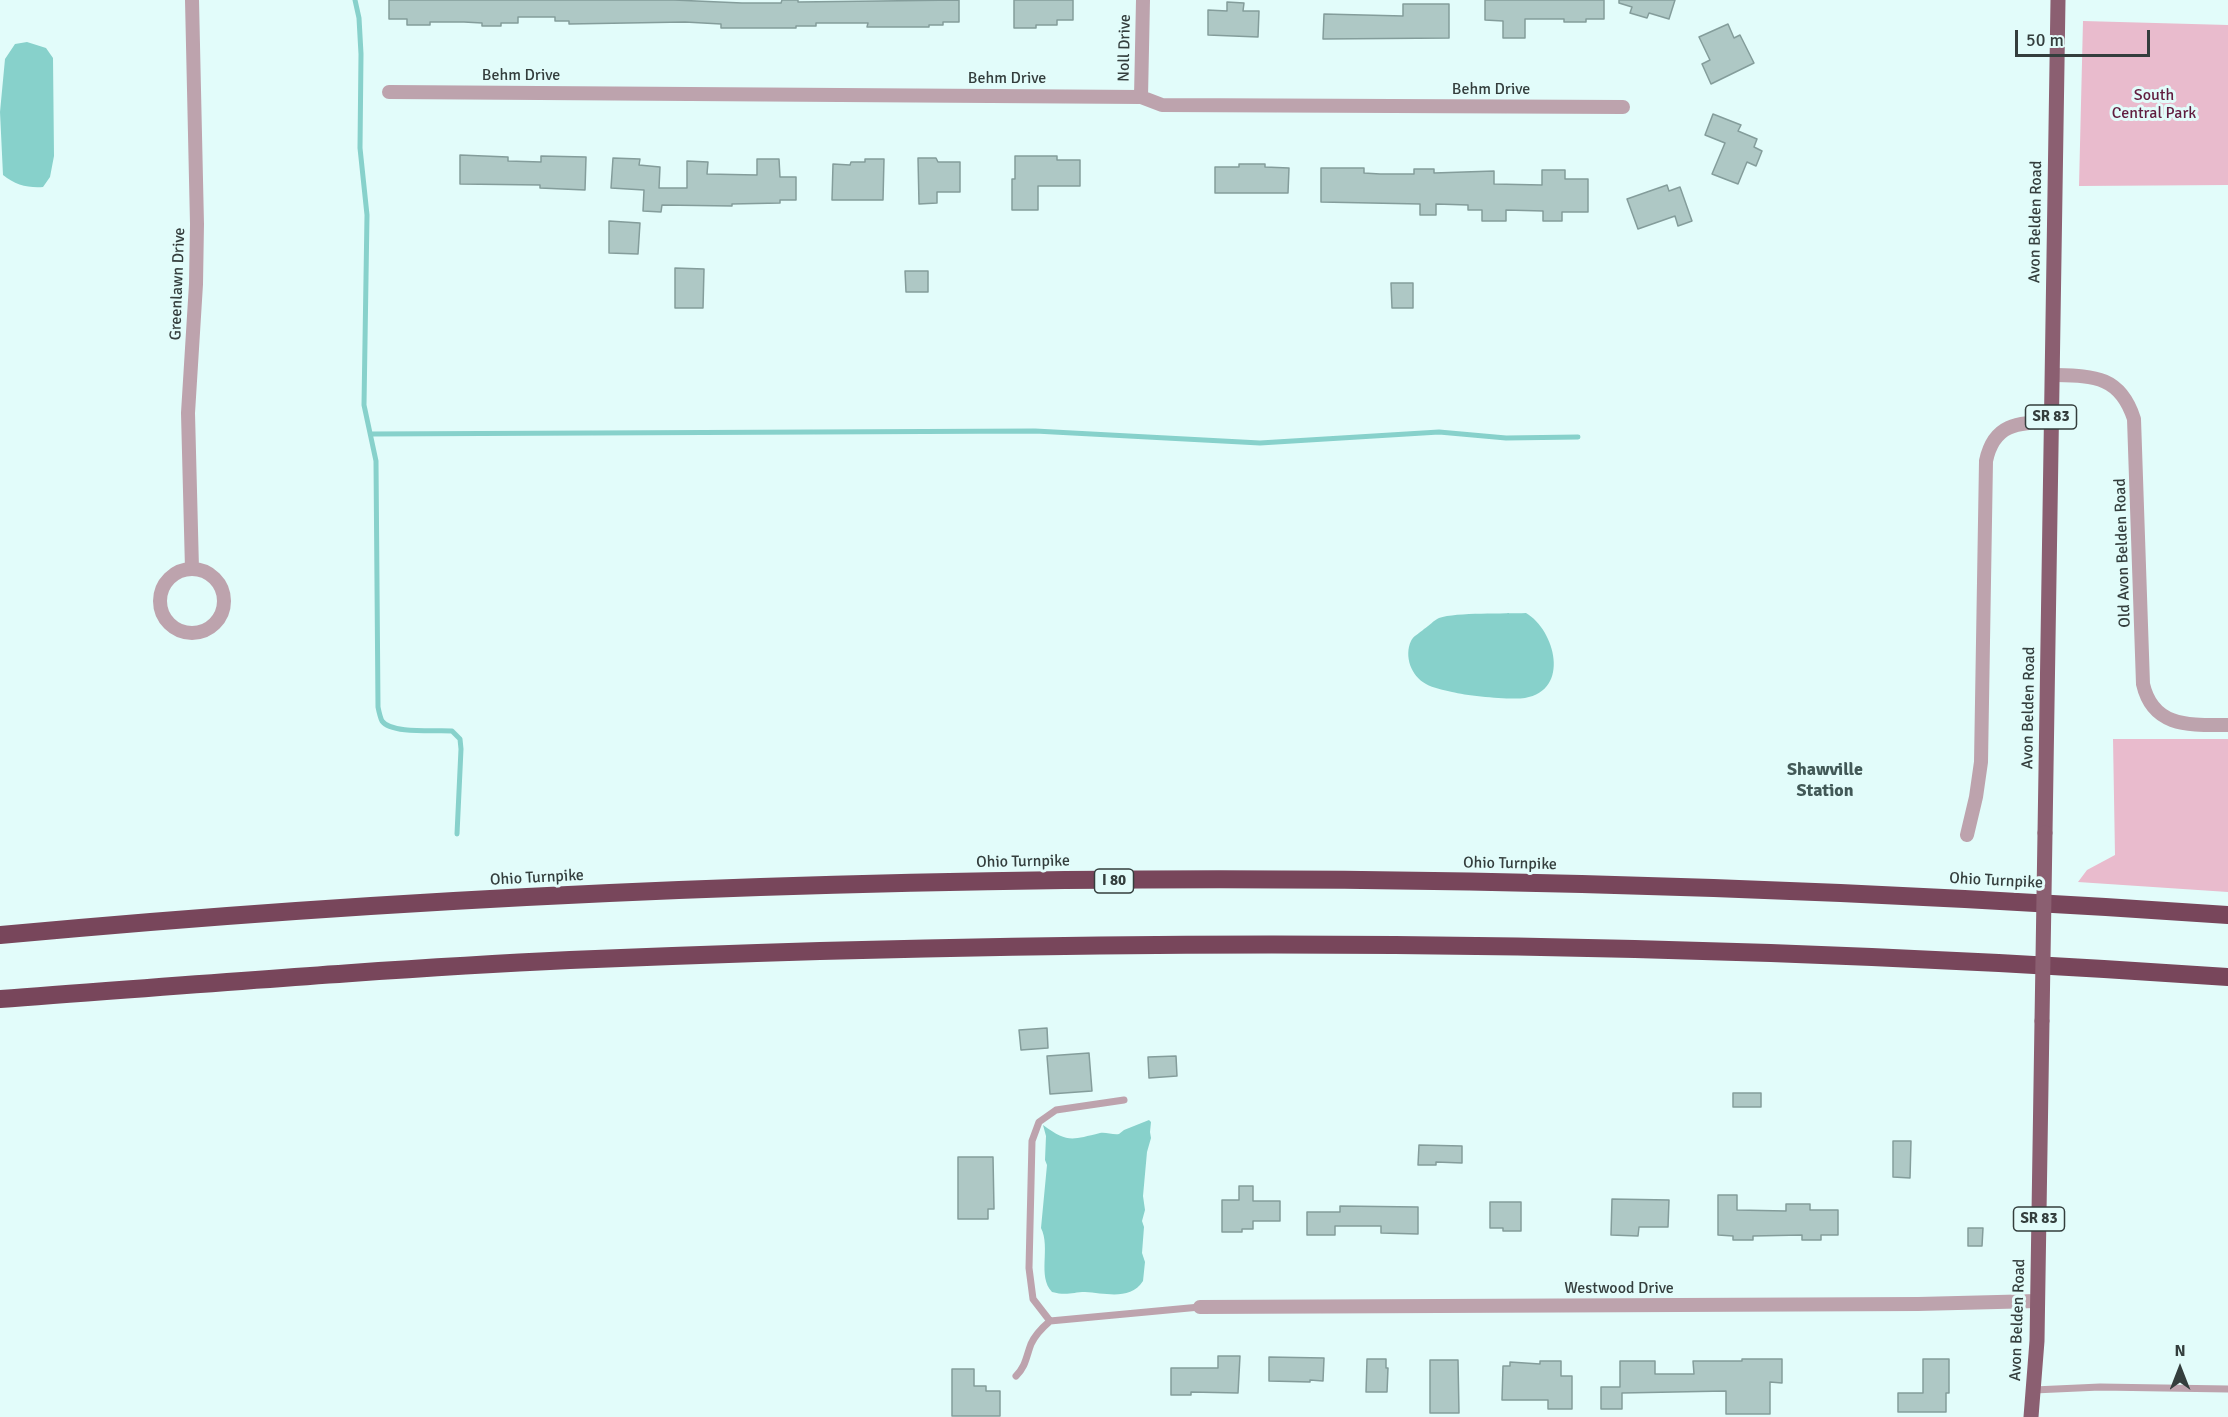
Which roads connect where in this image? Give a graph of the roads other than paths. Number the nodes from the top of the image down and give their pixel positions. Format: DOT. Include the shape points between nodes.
graph roads {
  1 [pos="192,0"];
  2 [pos="1143,0"];
  3 [pos="2058,0"];
  4 [pos="389,92"];
  5 [pos="1141,97"];
  6 [pos="1623,107"];
  7 [pos="2052,375"];
  8 [pos="2051,422"];
  9 [pos="192,569"];
  10 [pos="2228,725"];
  11 [pos="1967,835"];
  12 [pos="2228,915"];
  13 [pos="0,934"];
  14 [pos="2228,977"];
  15 [pos="0,999"];
  16 [pos="1124,1100"];
  17 [pos="2037,1301"];
  18 [pos="1200,1307"];
  19 [pos="1050,1320"];
  20 [pos="1016,1376"];
  21 [pos="2228,1389"];
  22 [pos="2034,1390"];
  23 [pos="2031,1417"];
  1 -- 9 [label="street, Greenlawn Drive" via="197,224 188,413"];
  2 -- 5 [label="street, Noll Drive"];
  3 -- 7 [label="main road, Avon Belden Road / SR 83"];
  4 -- 5 [label="street, Behm Drive"];
  5 -- 6 [label="street, Behm Drive" via="1162,105"];
  7 -- 8 [label="main road, Avon Belden Road / SR 83"];
  7 -- 10 [label="street, Old Avon Belden Road" via="2104,380 2124,395 2134,419 2143,684 2149,703 2174,721"];
  8 -- 11 [label="street" via="2005,429 1989,447 1986,461 1981,762"];
  8 -- 17 [label="main road, Avon Belden Road / SR 83, bridge"];
  9 -- 9 [label="street" via="167,580 160,598 160,607 170,623 186,632 204,630 218,619 224,603 215,579"];
  12 -- 13 [label="highway, Ohio Turnpike / I 80" via="2027,901 1713,888 1166,880 842,884 606,894 296,911"];
  14 -- 15 [label="highway" via="1537,946 1139,944 567,960"];
  16 -- 19 [label="lane" via="1056,1110 1039,1122 1032,1141 1029,1268 1033,1299"];
  17 -- 18 [label="street, Westwood Drive"];
  17 -- 22 [label="main road, Avon Belden Road / SR 83"];
  18 -- 19 [label="lane"];
  19 -- 20 [label="lane" via="1032,1342 1024,1368"];
  21 -- 22 [label="lane"];
  22 -- 23 [label="main road, Avon Belden Road / SR 83"];
}
